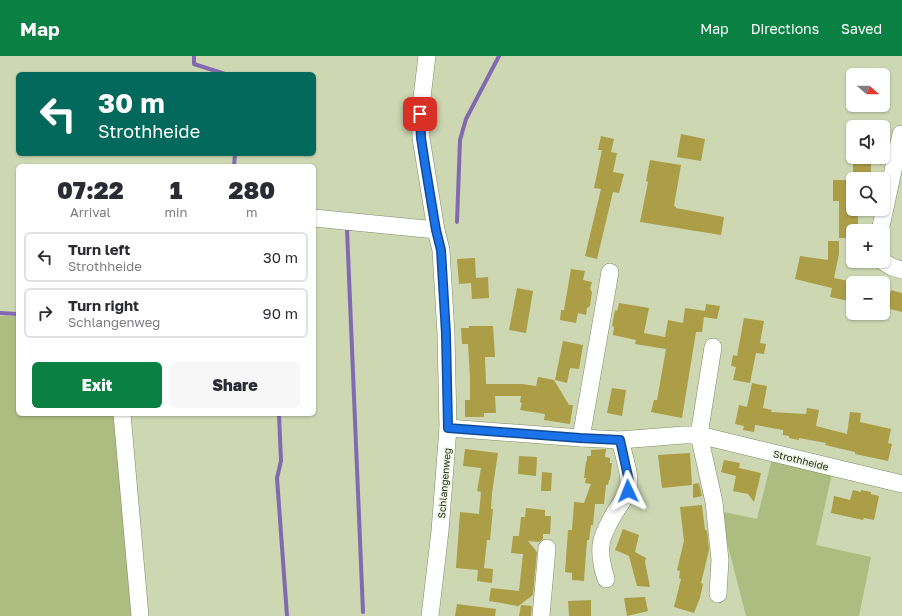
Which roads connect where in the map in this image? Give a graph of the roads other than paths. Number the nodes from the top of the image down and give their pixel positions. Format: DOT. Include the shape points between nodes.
graph roads {
  1 [pos="427,56"];
  2 [pos="901,134"];
  3 [pos="316,218"];
  4 [pos="882,224"];
  5 [pos="436,230"];
  6 [pos="890,266"];
  7 [pos="902,270"];
  8 [pos="610,272"];
  9 [pos="713,348"];
  10 [pos="122,416"];
  11 [pos="448,428"];
  12 [pos="699,435"];
  13 [pos="580,438"];
  14 [pos="620,440"];
  15 [pos="902,484"];
  16 [pos="547,548"];
  17 [pos="606,579"];
  18 [pos="718,594"];
  19 [pos="140,616"];
  20 [pos="430,616"];
  21 [pos="541,616"];
  1 -- 5 [label="street, Schlangenweg" via="420,114 422,144"];
  2 -- 4 [label="street"];
  3 -- 5 [label="street"];
  5 -- 11 [label="street, Schlangenweg" via="441,250"];
  6 -- 7 [label="street"];
  8 -- 13 [label="street"];
  9 -- 12 [label="street"];
  10 -- 19 [label="street"];
  11 -- 13 [label="street, Strothheide"];
  11 -- 20 [label="street, Schlangenweg"];
  12 -- 14 [label="street, Strothheide"];
  12 -- 15 [label="street, Strothheide"];
  12 -- 18 [label="street" via="714,502 720,560"];
  13 -- 14 [label="street, Strothheide"];
  14 -- 17 [label="street" via="629,481 628,491 605,529 602,540 601,562"];
  16 -- 21 [label="street"];
}
